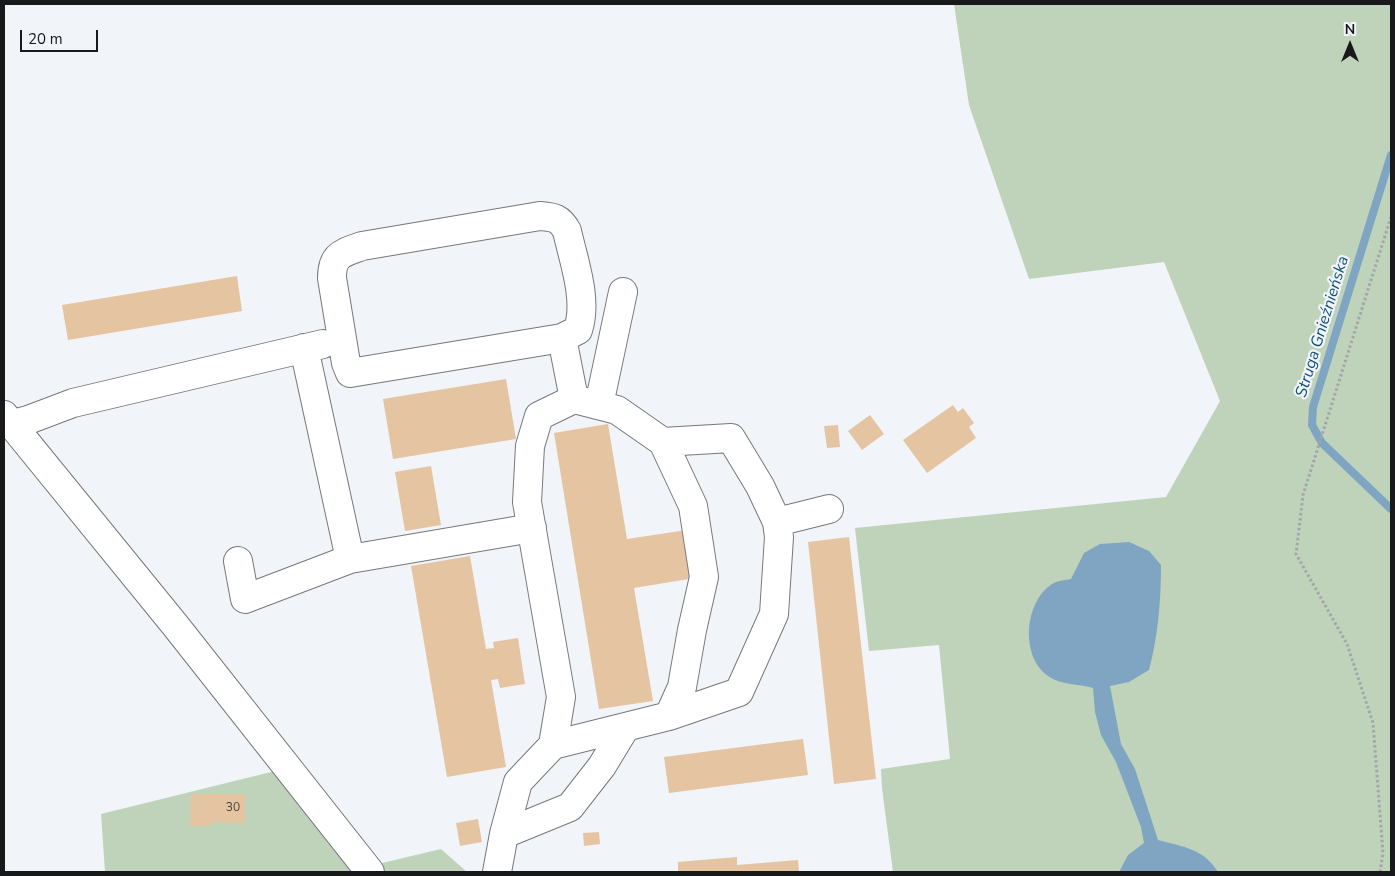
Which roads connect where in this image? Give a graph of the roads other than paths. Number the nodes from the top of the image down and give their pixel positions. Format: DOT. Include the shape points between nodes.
graph roads {
  1 [pos="623,292"];
  2 [pos="562,338"];
  3 [pos="342,339"];
  4 [pos="304,348"];
  5 [pos="586,402"];
  6 [pos="8,420"];
  7 [pos="662,442"];
  8 [pos="829,509"];
  9 [pos="777,522"];
  10 [pos="532,528"];
  11 [pos="350,558"];
  12 [pos="238,561"];
  13 [pos="669,716"];
  14 [pos="625,728"];
  15 [pos="553,745"];
  16 [pos="504,834"];
  17 [pos="370,872"];
  18 [pos="497,872"];
  1 -- 5 [label="lane"];
  2 -- 3 [label="lane" via="350,373"];
  2 -- 3 [label="lane" via="578,330 582,302 567,231 554,217 540,216 362,246 346,252 332,266"];
  2 -- 5 [label="lane"];
  3 -- 4 [label="lane"];
  4 -- 6 [label="lane"];
  4 -- 11 [label="lane"];
  5 -- 7 [label="lane" via="618,410"];
  5 -- 10 [label="lane" via="539,416 530,446 527,502"];
  6 -- 17 [label="lane" via="181,632"];
  7 -- 9 [label="lane" via="731,438"];
  7 -- 13 [label="lane" via="693,506 704,578 682,687"];
  8 -- 9 [label="lane"];
  9 -- 13 [label="lane" via="774,614 739,692"];
  10 -- 11 [label="lane"];
  10 -- 15 [label="lane" via="560,697"];
  11 -- 12 [label="lane" via="245,598"];
  13 -- 14 [label="lane"];
  14 -- 15 [label="lane"];
  14 -- 16 [label="lane" via="602,766 570,806"];
  15 -- 16 [label="lane" via="518,782"];
  16 -- 18 [label="lane"];
}
